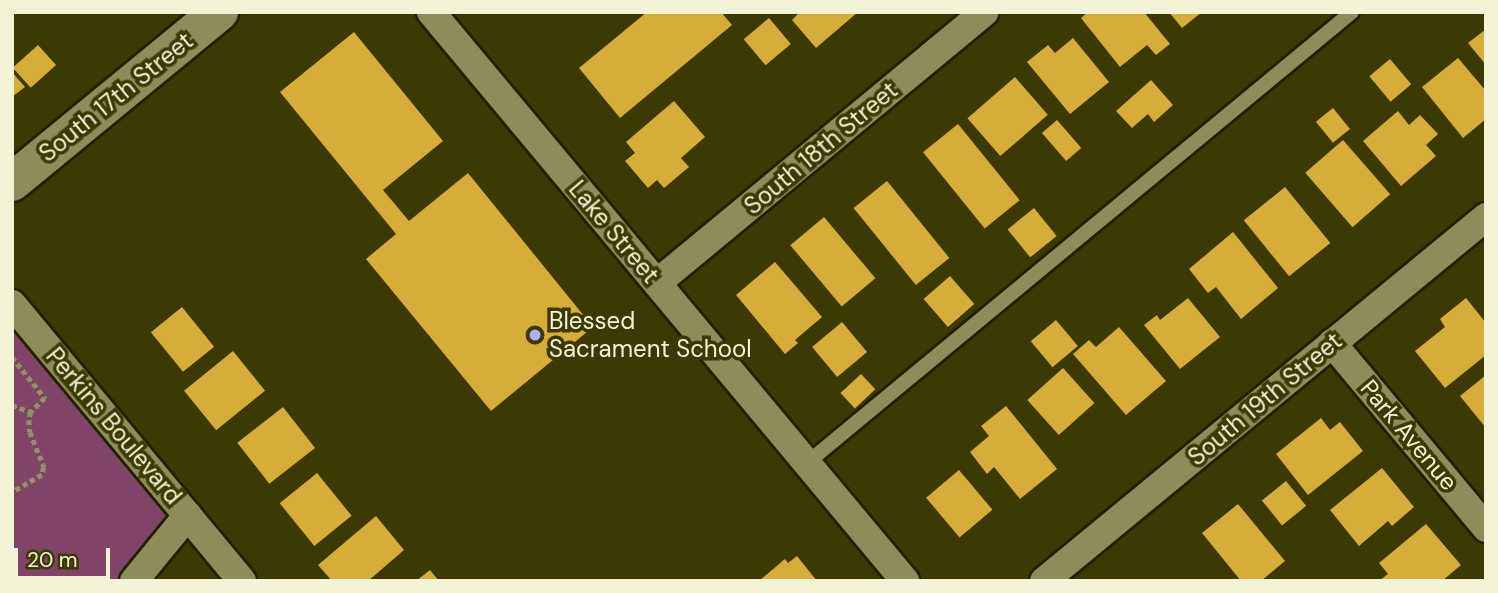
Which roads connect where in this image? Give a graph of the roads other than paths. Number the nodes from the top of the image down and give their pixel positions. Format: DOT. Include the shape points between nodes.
graph roads {
  1 [pos="219,12"];
  2 [pos="431,12"];
  3 [pos="985,12"];
  4 [pos="1352,12"];
  5 [pos="12,182"];
  6 [pos="1486,216"];
  7 [pos="657,284"];
  8 [pos="12,304"];
  9 [pos="1332,343"];
  10 [pos="807,463"];
  11 [pos="188,515"];
  12 [pos="1486,528"];
  13 [pos="134,581"];
  14 [pos="243,581"];
  15 [pos="905,581"];
  16 [pos="1044,581"];
  1 -- 5 [label="main road, South 17th Street"];
  2 -- 7 [label="street, Lake Street"];
  3 -- 7 [label="street, South 18th Street"];
  4 -- 10 [label="lane"];
  6 -- 9 [label="street, South 19th Street"];
  7 -- 10 [label="street, Lake Street"];
  8 -- 11 [label="street, Perkins Boulevard"];
  9 -- 12 [label="street, Park Avenue"];
  9 -- 16 [label="street, South 19th Street"];
  10 -- 15 [label="street, Lake Street"];
  11 -- 13 [label="street"];
  11 -- 14 [label="street, Perkins Boulevard"];
}
